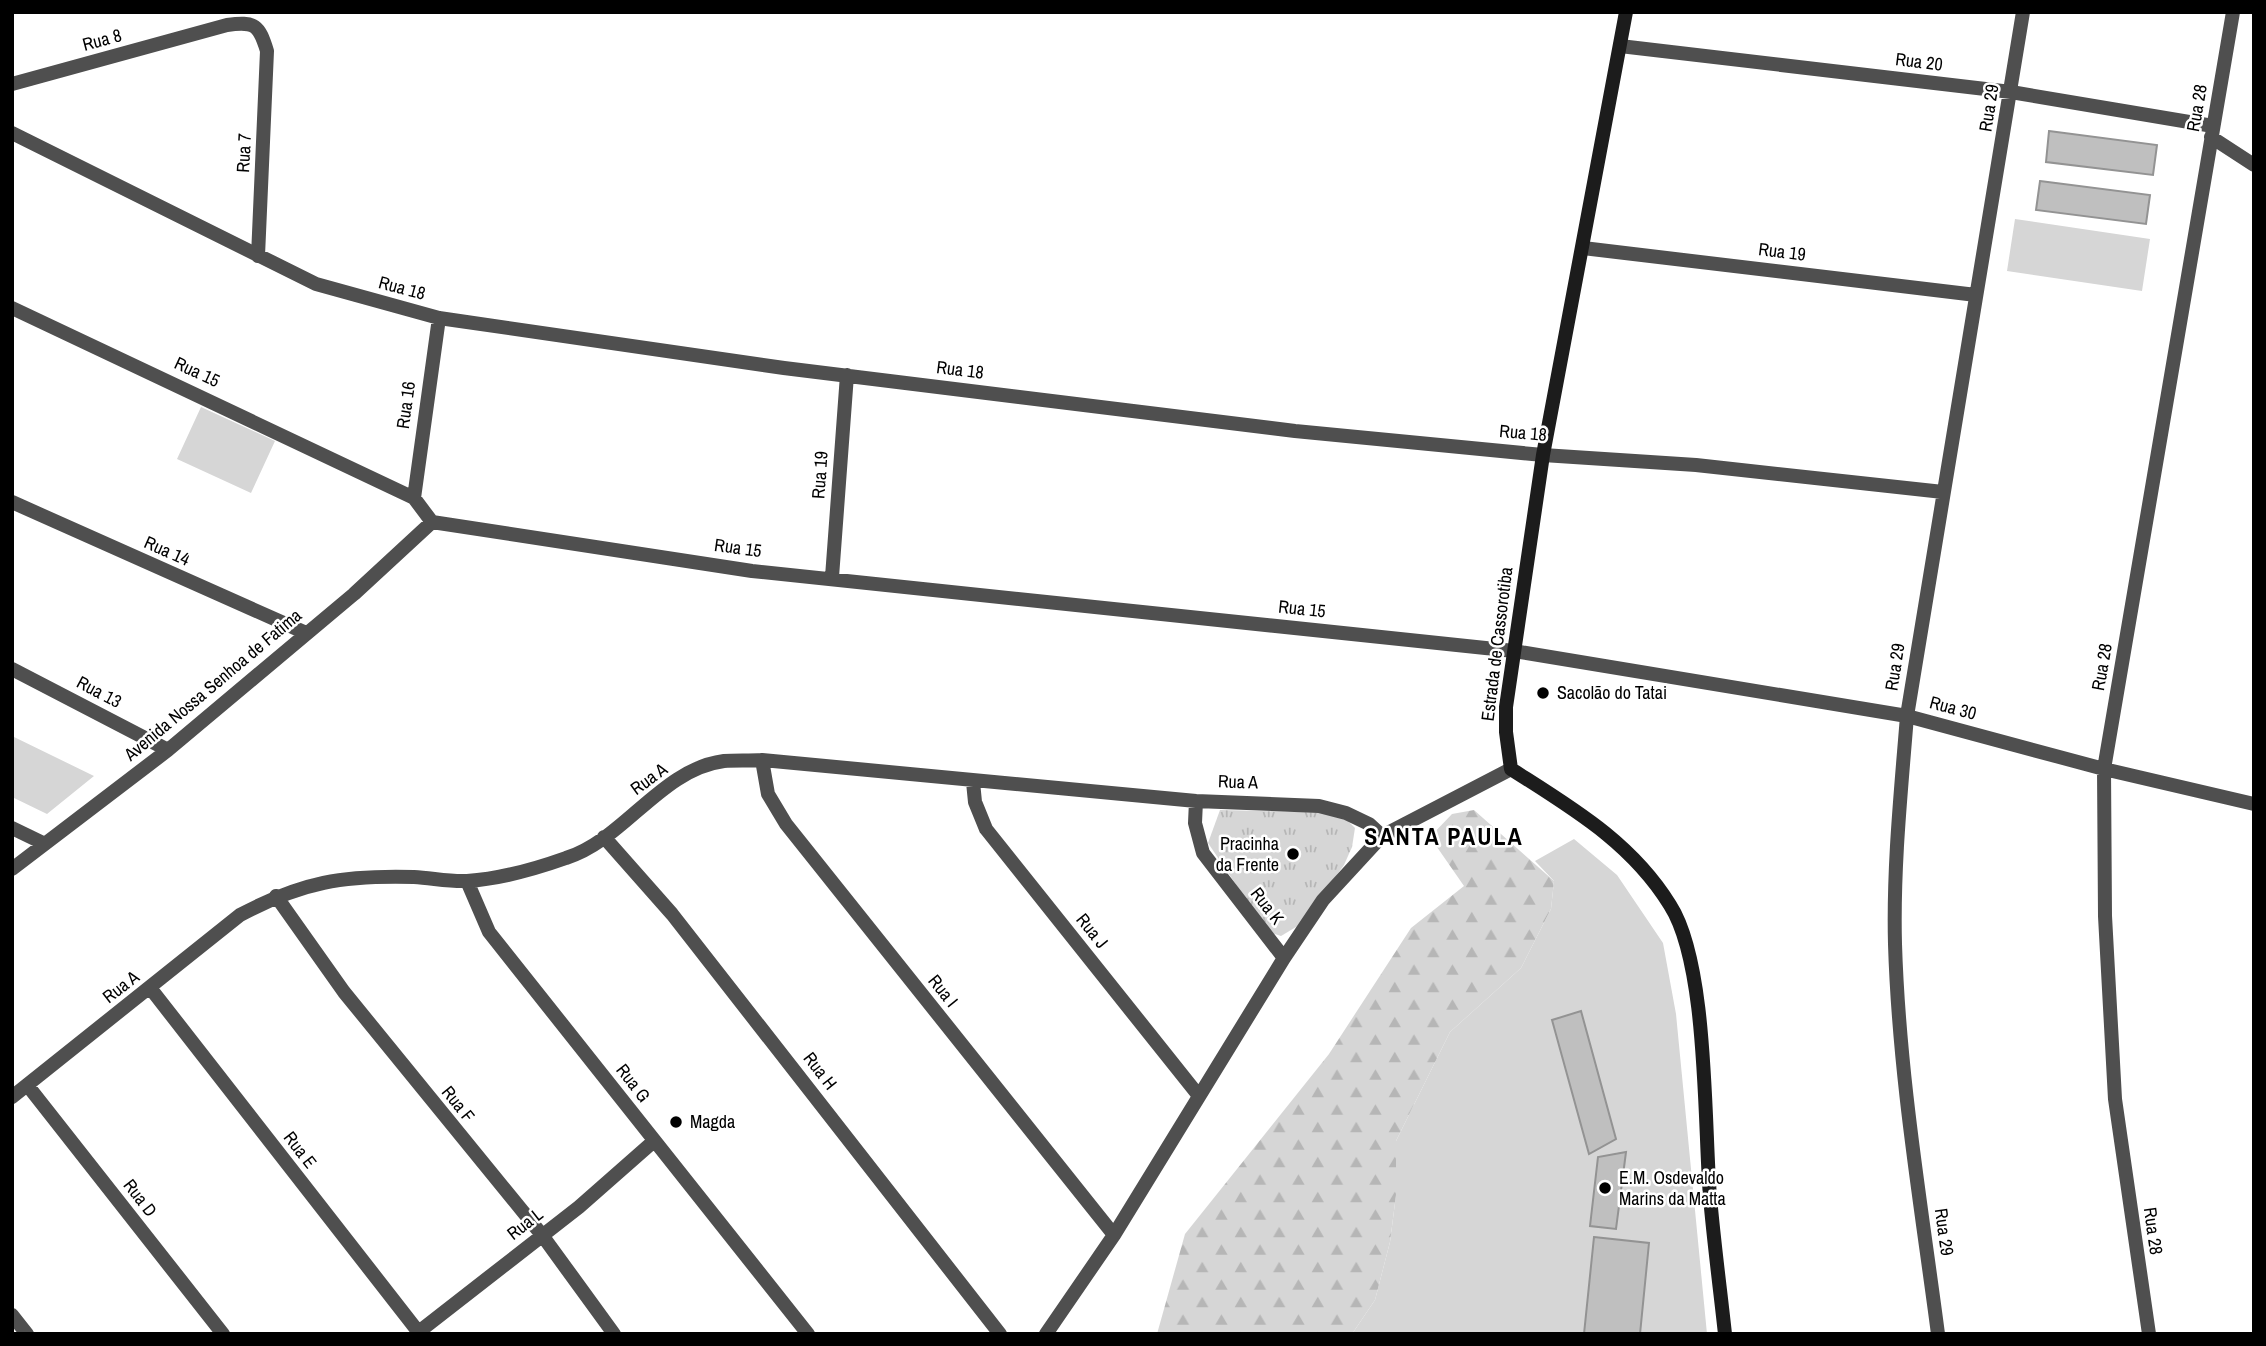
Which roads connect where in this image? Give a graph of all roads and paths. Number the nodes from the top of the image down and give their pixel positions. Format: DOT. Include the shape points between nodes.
graph roads {
  1 [pos="1626,12"];
  2 [pos="2023,12"];
  3 [pos="2233,12"];
  4 [pos="1620,46"];
  5 [pos="267,51"];
  6 [pos="12,84"];
  7 [pos="2011,92"];
  8 [pos="2212,132"];
  9 [pos="12,133"];
  10 [pos="2254,165"];
  11 [pos="1583,248"];
  12 [pos="258,256"];
  13 [pos="1976,295"];
  14 [pos="12,308"];
  15 [pos="439,318"];
  16 [pos="847,375"];
  17 [pos="1543,455"];
  18 [pos="1943,492"];
  19 [pos="414,498"];
  20 [pos="12,502"];
  21 [pos="432,522"];
  22 [pos="832,577"];
  23 [pos="306,633"];
  24 [pos="1514,651"];
  25 [pos="12,669"];
  26 [pos="1907,716"];
  27 [pos="168,750"];
  28 [pos="762,761"];
  29 [pos="1511,769"];
  30 [pos="2104,769"];
  31 [pos="973,782"];
  32 [pos="1196,800"];
  33 [pos="2254,804"];
  34 [pos="12,828"];
  35 [pos="1382,836"];
  36 [pos="604,837"];
  37 [pos="43,843"];
  38 [pos="12,869"];
  39 [pos="467,881"];
  40 [pos="276,896"];
  41 [pos="1284,958"];
  42 [pos="151,989"];
  43 [pos="28,1086"];
  44 [pos="1199,1096"];
  45 [pos="12,1097"];
  46 [pos="654,1141"];
  47 [pos="1114,1234"];
  48 [pos="542,1235"];
  49 [pos="12,1315"];
  50 [pos="418,1333"];
  51 [pos="27,1334"];
  52 [pos="223,1334"];
  53 [pos="614,1334"];
  54 [pos="808,1334"];
  55 [pos="1000,1334"];
  56 [pos="1046,1334"];
  57 [pos="1725,1334"];
  58 [pos="1938,1334"];
  59 [pos="2149,1334"];
  1 -- 4 [label="main road, Estrada de Cassorotiba"];
  2 -- 7 [label="street, Rua 29"];
  3 -- 8 [label="street, Rua 28"];
  4 -- 7 [label="street, Rua 20"];
  4 -- 11 [label="main road, Estrada de Cassorotiba"];
  5 -- 6 [label="street, Rua 8" via="257,27 241,23"];
  5 -- 12 [label="street, Rua 7"];
  7 -- 8 [label="street, Rua 20"];
  7 -- 13 [label="street, Rua 29"];
  8 -- 10 [label="street, Rua 20"];
  8 -- 30 [label="street, Rua 28"];
  9 -- 12 [label="street, Rua 18"];
  11 -- 13 [label="street, Rua 19"];
  11 -- 17 [label="main road, Estrada de Cassorotiba"];
  12 -- 15 [label="street, Rua 18" via="316,284"];
  13 -- 18 [label="street, Rua 29"];
  14 -- 19 [label="street, Rua 15"];
  15 -- 16 [label="street, Rua 18"];
  15 -- 19 [label="street, Rua 16"];
  16 -- 17 [label="street, Rua 18" via="1295,431"];
  16 -- 22 [label="street, Rua 19"];
  17 -- 18 [label="street, Rua 18"];
  17 -- 24 [label="main road, Estrada de Cassorotiba"];
  18 -- 26 [label="street, Rua 29"];
  19 -- 21 [label="street, Rua 15"];
  20 -- 23 [label="street, Rua 14"];
  21 -- 22 [label="street, Rua 15" via="752,570"];
  21 -- 23 [label="street, Avenida Nossa Senhoa de Fatima"];
  22 -- 24 [label="street, Rua 15"];
  23 -- 27 [label="street, Avenida Nossa Senhoa de Fatima"];
  24 -- 26 [label="street, Rua 30"];
  24 -- 29 [label="main road, Estrada de Cassorotiba" via="1506,732"];
  25 -- 27 [label="street, Rua 13"];
  26 -- 30 [label="street, Rua 30"];
  26 -- 58 [label="street, Rua 29" via="1895,943 1904,1077"];
  27 -- 37 [label="street, Avenida Nossa Senhoa de Fatima"];
  28 -- 31 [label="street, Rua A"];
  28 -- 36 [label="street, Rua A" via="723,761 700,768"];
  28 -- 47 [label="street, Rua I" via="768,794 786,824"];
  29 -- 35 [label="street"];
  29 -- 57 [label="main road" via="1620,844 1645,869 1672,908 1690,957 1699,1029"];
  30 -- 33 [label="street, Rua 30"];
  30 -- 59 [label="street, Rua 28" via="2105,916 2115,1099"];
  31 -- 32 [label="street, Rua A"];
  31 -- 44 [label="street, Rua J" via="975,802 986,828"];
  32 -- 35 [label="street, Rua A" via="1319,806 1346,813"];
  32 -- 41 [label="street, Rua K" via="1195,822 1203,853"];
  34 -- 37 [label="street"];
  35 -- 41 [label="street" via="1323,900"];
  36 -- 39 [label="street, Rua A" via="571,857"];
  36 -- 55 [label="street, Rua H" via="672,914"];
  37 -- 38 [label="street, Avenida Nossa Senhoa de Fatima"];
  39 -- 40 [label="street, Rua A" via="412,877 334,880"];
  39 -- 46 [label="street, Rua G" via="489,932"];
  40 -- 42 [label="street, Rua A" via="240,915"];
  40 -- 48 [label="street, Rua F" via="345,992"];
  41 -- 44 [label="street"];
  42 -- 43 [label="street, Rua A"];
  42 -- 50 [label="street, Rua E"];
  43 -- 45 [label="street, Rua A"];
  43 -- 52 [label="street, Rua D"];
  44 -- 47 [label="street"];
  46 -- 48 [label="street, Rua L"];
  46 -- 54 [label="street, Rua G"];
  47 -- 56 [label="street"];
  48 -- 50 [label="street, Rua L"];
  48 -- 53 [label="street, Rua F"];
  49 -- 51 [label="street"];
}
